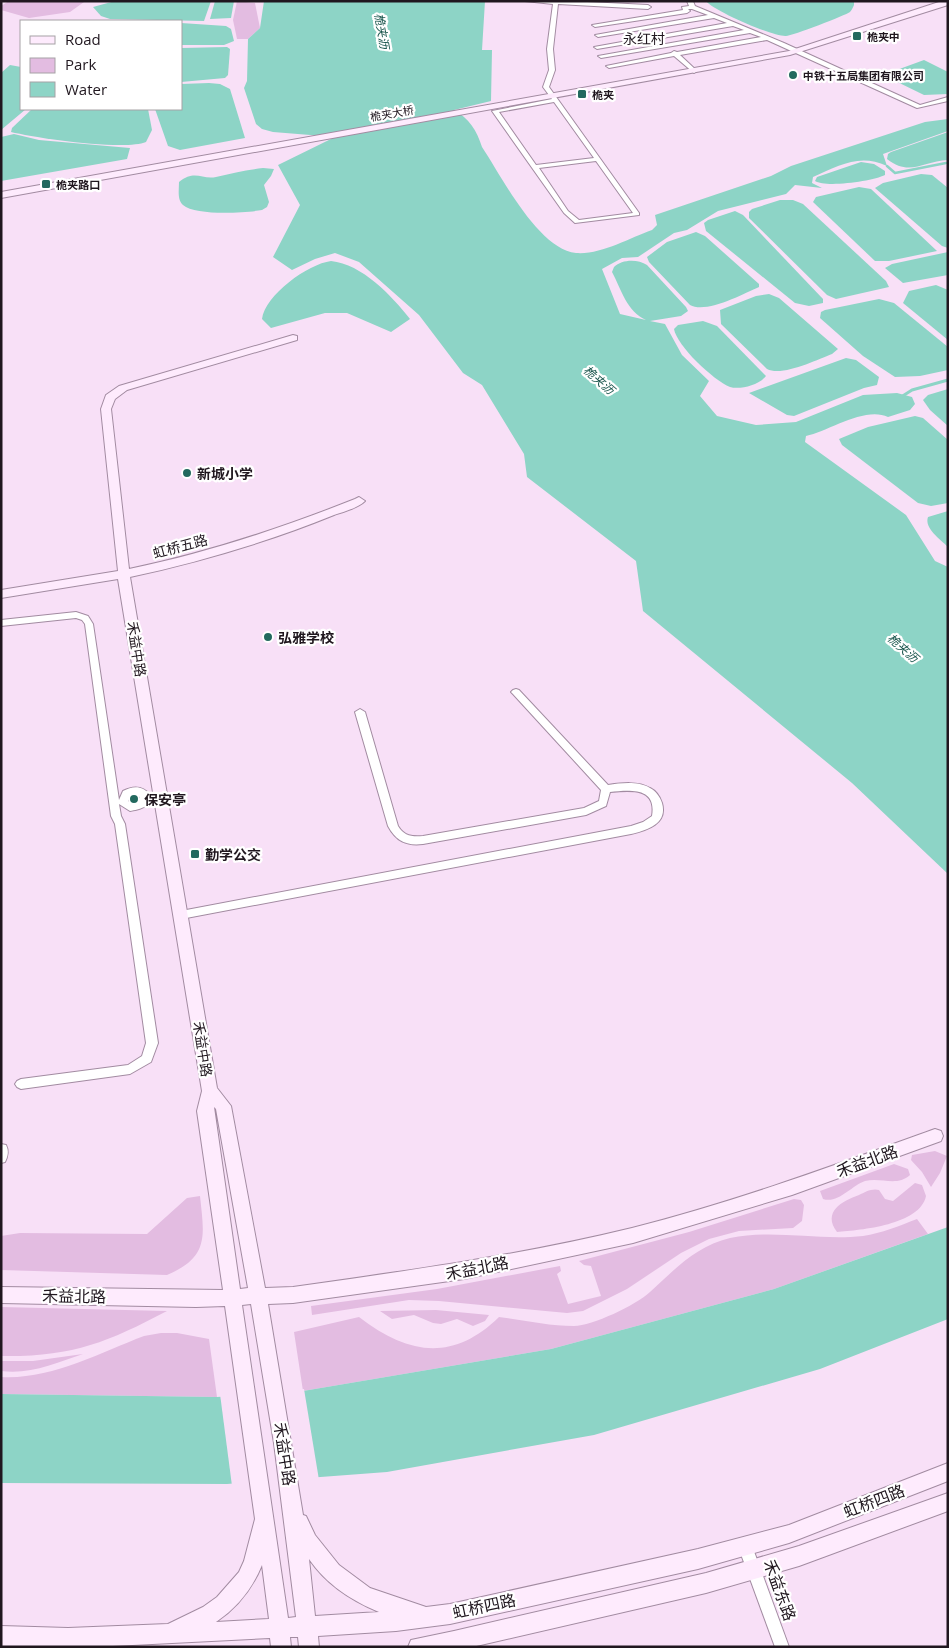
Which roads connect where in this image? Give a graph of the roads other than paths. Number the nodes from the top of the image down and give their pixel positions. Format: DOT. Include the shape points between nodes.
graph roads {
  1 [pos="528,1"];
  2 [pos="556,2"];
  3 [pos="948,2"];
  4 [pos="692,4"];
  5 [pos="602,12"];
  6 [pos="631,13"];
  7 [pos="715,16"];
  8 [pos="637,18"];
  9 [pos="733,24"];
  10 [pos="595,25"];
  11 [pos="647,27"];
  12 [pos="750,31"];
  13 [pos="598,35"];
  14 [pos="657,37"];
  15 [pos="767,38"];
  16 [pos="666,45"];
  17 [pos="597,47"];
  18 [pos="797,52"];
  19 [pos="676,55"];
  20 [pos="601,56"];
  21 [pos="609,66"];
  22 [pos="694,71"];
  23 [pos="554,98"];
  24 [pos="948,99"];
  25 [pos="598,159"];
  26 [pos="534,167"];
  27 [pos="1,195"];
  28 [pos="293,338"];
  29 [pos="360,501"];
  30 [pos="124,576"];
  31 [pos="1,594"];
  32 [pos="1,623"];
  33 [pos="516,692"];
  34 [pos="360,712"];
  35 [pos="606,789"];
  36 [pos="161,795"];
  37 [pos="118,802"];
  38 [pos="181,915"];
  39 [pos="22,1084"];
  40 [pos="210,1091"];
  41 [pos="935,1136"];
  42 [pos="2,1149"];
  43 [pos="1,1158"];
  44 [pos="1,1295"];
  45 [pos="258,1296"];
  46 [pos="232,1298"];
  47 [pos="948,1472"];
  48 [pos="292,1498"];
  49 [pos="948,1502"];
  50 [pos="263,1505"];
  51 [pos="745,1546"];
  52 [pos="754,1569"];
  53 [pos="450,1614"];
  54 [pos="151,1634"];
  55 [pos="1,1636"];
  56 [pos="308,1637"];
  57 [pos="281,1638"];
  58 [pos="454,1641"];
  59 [pos="418,1647"];
  60 [pos="430,1647"];
  61 [pos="782,1647"];
  1 -- 2 [label="street"];
  2 -- 6 [label="street" via="648,7"];
  2 -- 23 [label="street" via="550,49 552,70 546,87"];
  3 -- 18 [label="street, 桅夹大桥"];
  4 -- 7 [label="street"];
  4 -- 8 [label="street" via="684,8 687,11"];
  5 -- 6 [label="street"];
  6 -- 8 [label="street"];
  7 -- 9 [label="street"];
  7 -- 11 [label="street"];
  8 -- 10 [label="street"];
  8 -- 11 [label="street"];
  9 -- 12 [label="street"];
  9 -- 14 [label="street"];
  11 -- 13 [label="street"];
  11 -- 14 [label="street"];
  12 -- 15 [label="street"];
  12 -- 16 [label="street"];
  14 -- 16 [label="street"];
  14 -- 17 [label="street"];
  15 -- 18 [label="street"];
  15 -- 19 [label="street"];
  16 -- 19 [label="street"];
  16 -- 20 [label="street"];
  18 -- 22 [label="street, 桅夹大桥"];
  18 -- 24 [label="street" via="919,107"];
  19 -- 21 [label="street"];
  19 -- 22 [label="street"];
  22 -- 23 [label="street, 桅夹大桥"];
  23 -- 25 [label="street"];
  23 -- 26 [label="street" via="495,111"];
  23 -- 27 [label="street, 桅夹大桥"];
  25 -- 26 [label="street"];
  25 -- 26 [label="street" via="637,214 578,222 566,212"];
  28 -- 30 [label="street, 禾益中路" via="123,388 110,397 106,409"];
  29 -- 30 [label="street, 虹桥五路" via="248,543"];
  30 -- 31 [label="street, 虹桥五路"];
  30 -- 36 [label="street, 禾益中路"];
  32 -- 37 [label="street" via="72,615 87,620"];
  33 -- 35 [label="street"];
  34 -- 35 [label="street" via="393,826 404,839 423,840 586,811 603,803"];
  35 -- 38 [label="street" via="636,786 644,789 656,799 658,815 646,826 632,830"];
  36 -- 37 [label="street" via="145,797 132,791"];
  36 -- 38 [label="street, 禾益中路"];
  37 -- 39 [label="street" via="116,816 120,824 151,1051 144,1062 130,1069"];
  38 -- 40 [label="street, 禾益中路"];
  40 -- 45 [label="street, 禾益中路" via="223,1106"];
  40 -- 46 [label="street, 禾益中路" via="205,1111"];
  41 -- 45 [label="street, 禾益北路" via="792,1188 633,1235 464,1271 293,1295"];
  42 -- 43 [label="street"];
  44 -- 46 [label="street, 禾益北路"];
  45 -- 46 [label="street, 禾益北路"];
  45 -- 48 [label="street, 禾益中路"];
  46 -- 50 [label="street, 禾益中路"];
  47 -- 51 [label="street, 虹桥四路" via="789,1534"];
  48 -- 53 [label="street" via="311,1547 327,1568 347,1585 394,1610"];
  48 -- 56 [label="street, 禾益中路"];
  49 -- 52 [label="street, 虹桥四路"];
  50 -- 54 [label="street" via="257,1551 238,1592 199,1620 176,1630"];
  50 -- 57 [label="street, 禾益中路"];
  51 -- 52 [label="street, 禾益东路"];
  51 -- 53 [label="street, 虹桥四路"];
  52 -- 58 [label="street, 虹桥四路"];
  52 -- 61 [label="street, 禾益东路"];
  53 -- 56 [label="street, 虹桥四路"];
  54 -- 55 [label="street, 虹桥四路" via="68,1638"];
  54 -- 57 [label="street, 虹桥四路"];
  56 -- 57 [label="street, 虹桥四路"];
  58 -- 59 [label="street, 虹桥四路"];
  58 -- 60 [label="street"];
}
